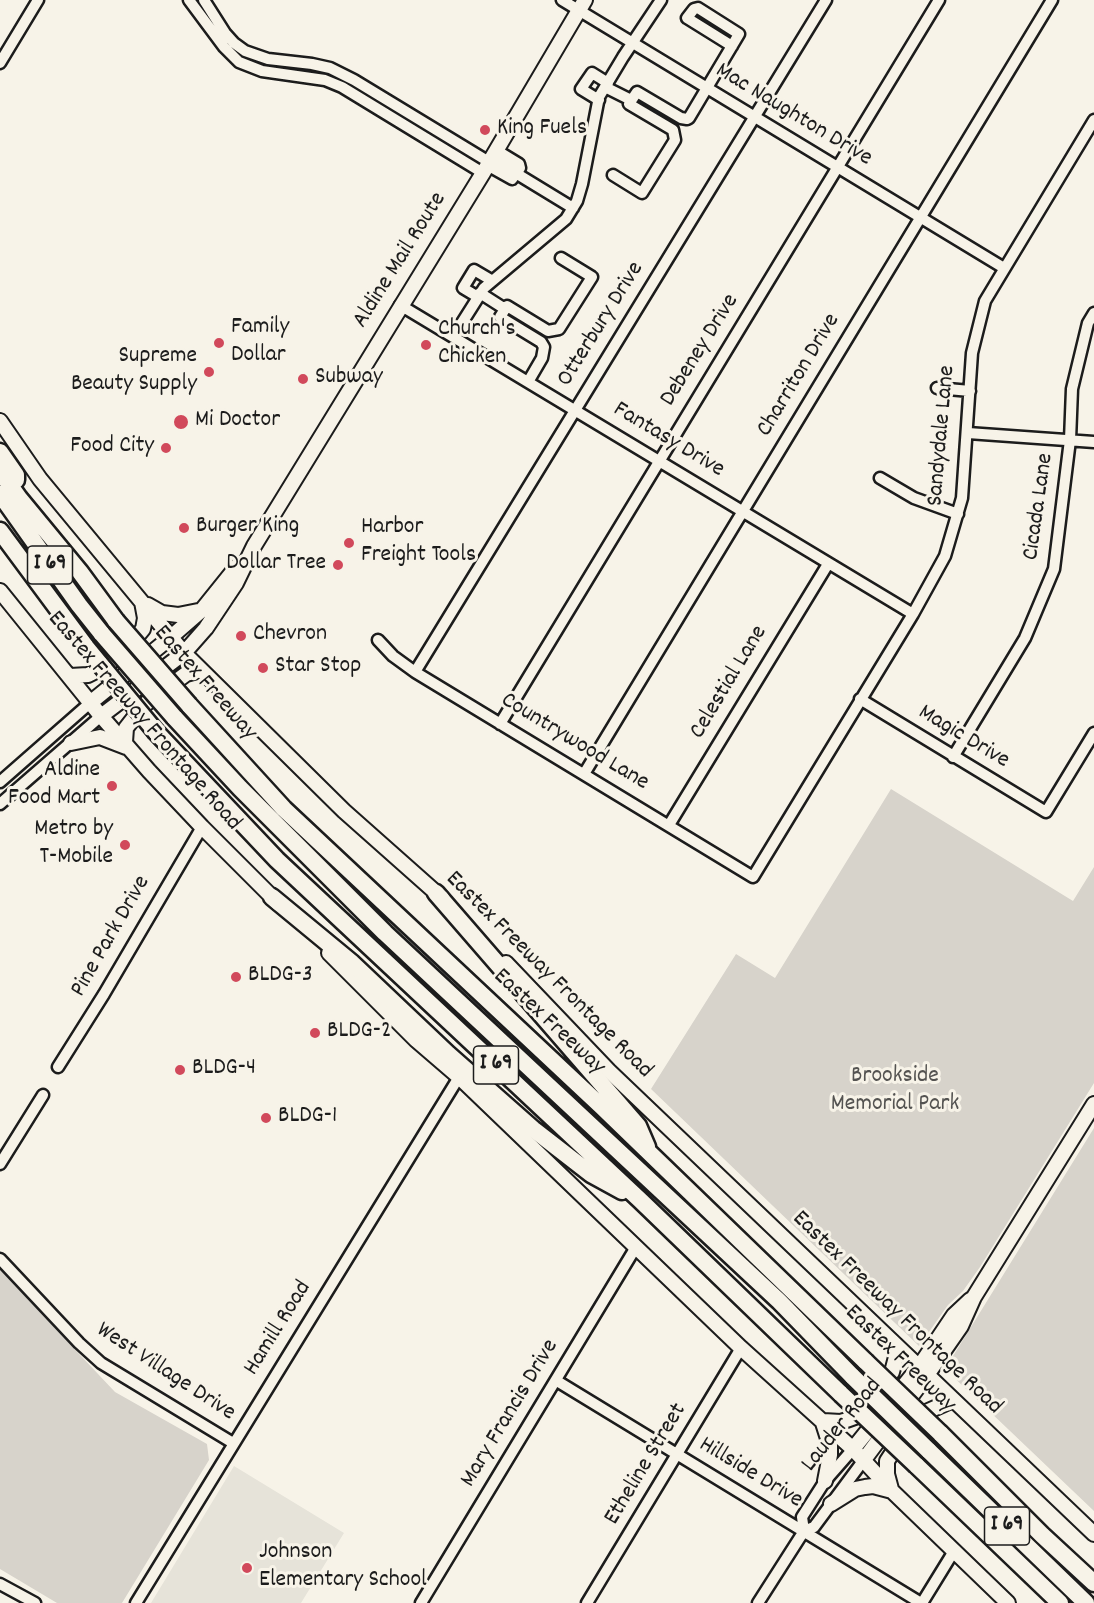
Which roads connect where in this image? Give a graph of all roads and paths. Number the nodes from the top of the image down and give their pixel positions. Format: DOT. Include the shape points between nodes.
graph roads {
  1 [pos="38,0"];
  2 [pos="189,0"];
  3 [pos="204,0"];
  4 [pos="562,0"];
  5 [pos="661,0"];
  6 [pos="826,0"];
  7 [pos="939,0"];
  8 [pos="1052,0"];
  9 [pos="699,4"];
  10 [pos="582,5"];
  11 [pos="632,43"];
  12 [pos="245,51"];
  13 [pos="239,62"];
  14 [pos="0,63"];
  15 [pos="344,82"];
  16 [pos="606,85"];
  17 [pos="707,88"];
  18 [pos="599,100"];
  19 [pos="632,100"];
  20 [pos="681,118"];
  21 [pos="755,118"];
  22 [pos="1094,120"];
  23 [pos="674,130"];
  24 [pos="489,162"];
  25 [pos="838,168"];
  26 [pos="516,173"];
  27 [pos="613,174"];
  28 [pos="573,208"];
  29 [pos="920,217"];
  30 [pos="561,258"];
  31 [pos="1004,268"];
  32 [pos="491,280"];
  33 [pos="479,295"];
  34 [pos="400,305"];
  35 [pos="505,309"];
  36 [pos="1094,314"];
  37 [pos="548,331"];
  38 [pos="453,336"];
  39 [pos="541,342"];
  40 [pos="528,382"];
  41 [pos="937,388"];
  42 [pos="970,392"];
  43 [pos="575,409"];
  44 [pos="0,421"];
  45 [pos="968,433"];
  46 [pos="1070,440"];
  47 [pos="1094,442"];
  48 [pos="0,452"];
  49 [pos="658,460"];
  50 [pos="0,471"];
  51 [pos="880,478"];
  52 [pos="0,494"];
  53 [pos="19,498"];
  54 [pos="743,511"];
  55 [pos="958,514"];
  56 [pos="0,531"];
  57 [pos="254,546"];
  58 [pos="828,564"];
  59 [pos="0,591"];
  60 [pos="141,600"];
  61 [pos="202,610"];
  62 [pos="913,614"];
  63 [pos="171,638"];
  64 [pos="378,640"];
  65 [pos="184,653"];
  66 [pos="201,670"];
  67 [pos="415,672"];
  68 [pos="70,676"];
  69 [pos="860,699"];
  70 [pos="90,703"];
  71 [pos="100,716"];
  72 [pos="500,724"];
  73 [pos="1094,733"];
  74 [pos="70,743"];
  75 [pos="128,746"];
  76 [pos="31,755"];
  77 [pos="953,757"];
  78 [pos="42,768"];
  79 [pos="584,774"];
  80 [pos="0,782"];
  81 [pos="0,804"];
  82 [pos="669,825"];
  83 [pos="202,828"];
  84 [pos="753,877"];
  85 [pos="436,892"];
  86 [pos="272,897"];
  87 [pos="58,1067"];
  88 [pos="459,1077"];
  89 [pos="42,1095"];
  90 [pos="1094,1104"];
  91 [pos="650,1154"];
  92 [pos="0,1164"];
  93 [pos="640,1200"];
  94 [pos="636,1247"];
  95 [pos="0,1259"];
  96 [pos="891,1340"];
  97 [pos="741,1348"];
  98 [pos="923,1371"];
  99 [pos="557,1381"];
  100 [pos="953,1400"];
  101 [pos="823,1421"];
  102 [pos="234,1443"];
  103 [pos="853,1449"];
  104 [pos="678,1454"];
  105 [pos="863,1461"];
  106 [pos="825,1481"];
  107 [pos="892,1491"];
  108 [pos="831,1504"];
  109 [pos="804,1531"];
  110 [pos="1094,1534"];
  111 [pos="1042,1535"];
  112 [pos="954,1551"];
  113 [pos="1020,1563"];
  114 [pos="1094,1569"];
  115 [pos="1094,1583"];
  116 [pos="0,1584"];
  117 [pos="35,1603"];
  118 [pos="136,1603"];
  119 [pos="421,1603"];
  120 [pos="587,1603"];
  121 [pos="758,1603"];
  122 [pos="922,1603"];
  123 [pos="1008,1603"];
  124 [pos="1044,1603"];
  125 [pos="1060,1603"];
  126 [pos="1086,1603"];
  1 -- 14 [label="street"];
  2 -- 13 [label="street"];
  3 -- 12 [label="street" via="234,43"];
  4 -- 10 [label="street, Mac Naughton Drive"];
  5 -- 11 [label="street"];
  6 -- 21 [label="street, Otterbury Drive"];
  7 -- 25 [label="street, Debeney Drive"];
  8 -- 29 [label="street, Charriton Drive"];
  9 -- 17 [label="street" via="739,34"];
  10 -- 11 [label="street, Mac Naughton Drive"];
  10 -- 24 [label="main road, Aldine Mail Route"];
  11 -- 16 [label="street"];
  11 -- 17 [label="street, Mac Naughton Drive"];
  12 -- 13 [label="street"];
  12 -- 15 [label="street" via="268,59 330,68"];
  13 -- 15 [label="street" via="262,72"];
  15 -- 24 [label="street"];
  16 -- 18 [label="street"];
  16 -- 18 [label="street" via="591,73 581,89"];
  16 -- 19 [label="street"];
  17 -- 20 [label="street" via="689,118"];
  17 -- 21 [label="street, Mac Naughton Drive"];
  18 -- 28 [label="street" via="582,184"];
  19 -- 20 [label="street" via="637,92"];
  19 -- 23 [label="street" via="629,104"];
  20 -- 23 [label="street"];
  21 -- 25 [label="street, Mac Naughton Drive"];
  21 -- 43 [label="street, Otterbury Drive"];
  22 -- 31 [label="street, Sandydale Lane"];
  23 -- 27 [label="street" via="675,140 642,193"];
  24 -- 26 [label="street" via="512,179"];
  24 -- 26 [label="street" via="519,164"];
  24 -- 34 [label="main road, Aldine Mail Route"];
  25 -- 29 [label="street, Mac Naughton Drive"];
  25 -- 49 [label="street, Debeney Drive"];
  26 -- 28 [label="street"];
  28 -- 32 [label="street" via="562,223"];
  29 -- 31 [label="street, Mac Naughton Drive"];
  29 -- 54 [label="street, Charriton Drive"];
  30 -- 37 [label="street" via="592,277 562,327"];
  31 -- 42 [label="street, Sandydale Lane" via="985,301 972,353"];
  32 -- 33 [label="street"];
  32 -- 33 [label="street" via="474,270 463,288"];
  33 -- 35 [label="street"];
  33 -- 38 [label="street"];
  34 -- 38 [label="street, Fantasy Drive"];
  34 -- 57 [label="main road, Aldine Mail Route"];
  35 -- 37 [label="street" via="507,306"];
  35 -- 39 [label="street" via="500,317"];
  36 -- 46 [label="street, Cicada Lane" via="1088,323 1072,389"];
  37 -- 39 [label="street"];
  38 -- 40 [label="street, Fantasy Drive"];
  39 -- 40 [label="street" via="544,354"];
  40 -- 43 [label="street, Fantasy Drive"];
  41 -- 42 [label="street"];
  42 -- 45 [label="street, Sandydale Lane"];
  43 -- 49 [label="street, Fantasy Drive"];
  43 -- 67 [label="street, Otterbury Drive"];
  44 -- 60 [label="main road, Eastex Freeway Frontage Road" via="40,479"];
  45 -- 46 [label="street"];
  45 -- 55 [label="street, Sandydale Lane"];
  46 -- 47 [label="street"];
  46 -- 77 [label="street, Cicada Lane" via="1054,569 1025,638"];
  48 -- 53 [label="highway" via="16,475"];
  49 -- 54 [label="street, Fantasy Drive"];
  49 -- 72 [label="street, Debeney Drive"];
  50 -- 53 [label="highway, Eastex Freeway / I 69"];
  51 -- 55 [label="street" via="914,498"];
  52 -- 126 [label="highway, I 69, bridge" via="102,634 240,788 385,933 762,1284"];
  53 -- 91 [label="highway, Eastex Freeway / I 69, bridge" via="116,621 284,809"];
  54 -- 58 [label="street, Fantasy Drive"];
  54 -- 79 [label="street, Charriton Drive"];
  55 -- 62 [label="street, Sandydale Lane" via="945,556"];
  56 -- 93 [label="highway, I 69, bridge" via="86,647 156,732 277,860"];
  57 -- 61 [label="main road, Aldine Mail Route"];
  57 -- 65 [label="main road, Aldine Mail Route" via="225,600"];
  58 -- 62 [label="street, Fantasy Drive"];
  58 -- 82 [label="street, Celestial Lane"];
  59 -- 68 [label="main road, Eastex Freeway Frontage Road"];
  60 -- 61 [label="main road" via="162,613 178,615"];
  60 -- 63 [label="main road, Eastex Freeway Frontage Road"];
  60 -- 68 [label="main road" via="145,618 129,646 106,666 88,675"];
  61 -- 63 [label="main road, Aldine Mail Route"];
  62 -- 69 [label="street, Sandydale Lane"];
  63 -- 65 [label="main road, Eastex Freeway Frontage Road"];
  63 -- 70 [label="main road, Aldine Mail Route"];
  64 -- 67 [label="street, Countrywood Lane"];
  65 -- 66 [label="main road, Eastex Freeway Frontage Road"];
  65 -- 71 [label="main road, Aldine Mail Route"];
  66 -- 75 [label="main road" via="186,674 144,705 126,728"];
  66 -- 85 [label="main road, Eastex Freeway Frontage Road" via="344,811"];
  67 -- 72 [label="street, Countrywood Lane"];
  68 -- 70 [label="main road, Eastex Freeway Frontage Road"];
  69 -- 77 [label="street, Magic Drive"];
  69 -- 84 [label="street, Sandydale Lane"];
  70 -- 71 [label="main road, Eastex Freeway Frontage Road"];
  70 -- 76 [label="street"];
  71 -- 74 [label="street"];
  71 -- 75 [label="main road, Eastex Freeway Frontage Road"];
  72 -- 79 [label="street, Countrywood Lane"];
  73 -- 77 [label="street, Magic Drive" via="1046,812"];
  74 -- 75 [label="main road" via="100,737"];
  74 -- 78 [label="street"];
  75 -- 83 [label="main road, Eastex Freeway Frontage Road"];
  76 -- 78 [label="street"];
  76 -- 80 [label="street"];
  78 -- 81 [label="street"];
  79 -- 82 [label="street, Countrywood Lane"];
  82 -- 84 [label="street, Countrywood Lane"];
  83 -- 86 [label="main road, Eastex Freeway Frontage Road"];
  83 -- 87 [label="street, Pine Park Drive"];
  85 -- 91 [label="highway" via="638,1126"];
  85 -- 96 [label="main road, Eastex Freeway Frontage Road" via="609,1071"];
  86 -- 88 [label="main road, Eastex Freeway Frontage Road" via="416,1040"];
  86 -- 93 [label="highway" via="352,963 533,1129 591,1174"];
  88 -- 94 [label="main road, Eastex Freeway Frontage Road"];
  88 -- 102 [label="street, Hamill Road"];
  89 -- 92 [label="street"];
  90 -- 98 [label="main road, Lauder Road" via="974,1297 954,1315"];
  91 -- 111 [label="highway, Eastex Freeway / I 69, bridge"];
  93 -- 113 [label="highway, I 69, bridge"];
  94 -- 97 [label="main road, Eastex Freeway Frontage Road"];
  94 -- 99 [label="street, Mary Francis Drive"];
  95 -- 102 [label="street, West Village Drive" via="101,1363"];
  96 -- 98 [label="main road, Eastex Freeway Frontage Road"];
  96 -- 101 [label="main road" via="896,1358 892,1372 855,1417 841,1422"];
  97 -- 101 [label="main road, Eastex Freeway Frontage Road"];
  97 -- 104 [label="street, Etheline Street"];
  98 -- 100 [label="main road, Eastex Freeway Frontage Road"];
  98 -- 103 [label="main road, Lauder Road"];
  98 -- 105 [label="main road, Lauder Road"];
  99 -- 104 [label="street, Hillside Drive"];
  99 -- 119 [label="street, Mary Francis Drive"];
  100 -- 107 [label="main road" via="924,1413 900,1441 887,1461"];
  100 -- 110 [label="main road, Eastex Freeway Frontage Road"];
  101 -- 103 [label="main road, Eastex Freeway Frontage Road"];
  101 -- 106 [label="main road" via="831,1455"];
  102 -- 118 [label="street, Hamill Road"];
  103 -- 105 [label="main road, Eastex Freeway Frontage Road"];
  103 -- 106 [label="street, Lauder Road"];
  104 -- 109 [label="street, Hillside Drive"];
  104 -- 120 [label="street, Etheline Street"];
  105 -- 107 [label="main road, Eastex Freeway Frontage Road"];
  105 -- 108 [label="street, Lauder Road"];
  106 -- 109 [label="street, Lauder Road" via="802,1517"];
  107 -- 108 [label="main road" via="873,1486 855,1489"];
  107 -- 112 [label="main road, Eastex Freeway Frontage Road"];
  108 -- 109 [label="street, Lauder Road" via="814,1527"];
  109 -- 121 [label="street, Lauder Road"];
  109 -- 122 [label="street, Hillside Drive"];
  111 -- 114 [label="highway"];
  111 -- 115 [label="highway, Eastex Freeway / I 69"];
  112 -- 122 [label="street"];
  112 -- 123 [label="main road, Eastex Freeway Frontage Road"];
  113 -- 124 [label="highway"];
  113 -- 125 [label="highway, I 69"];
  116 -- 117 [label="street"];
}
